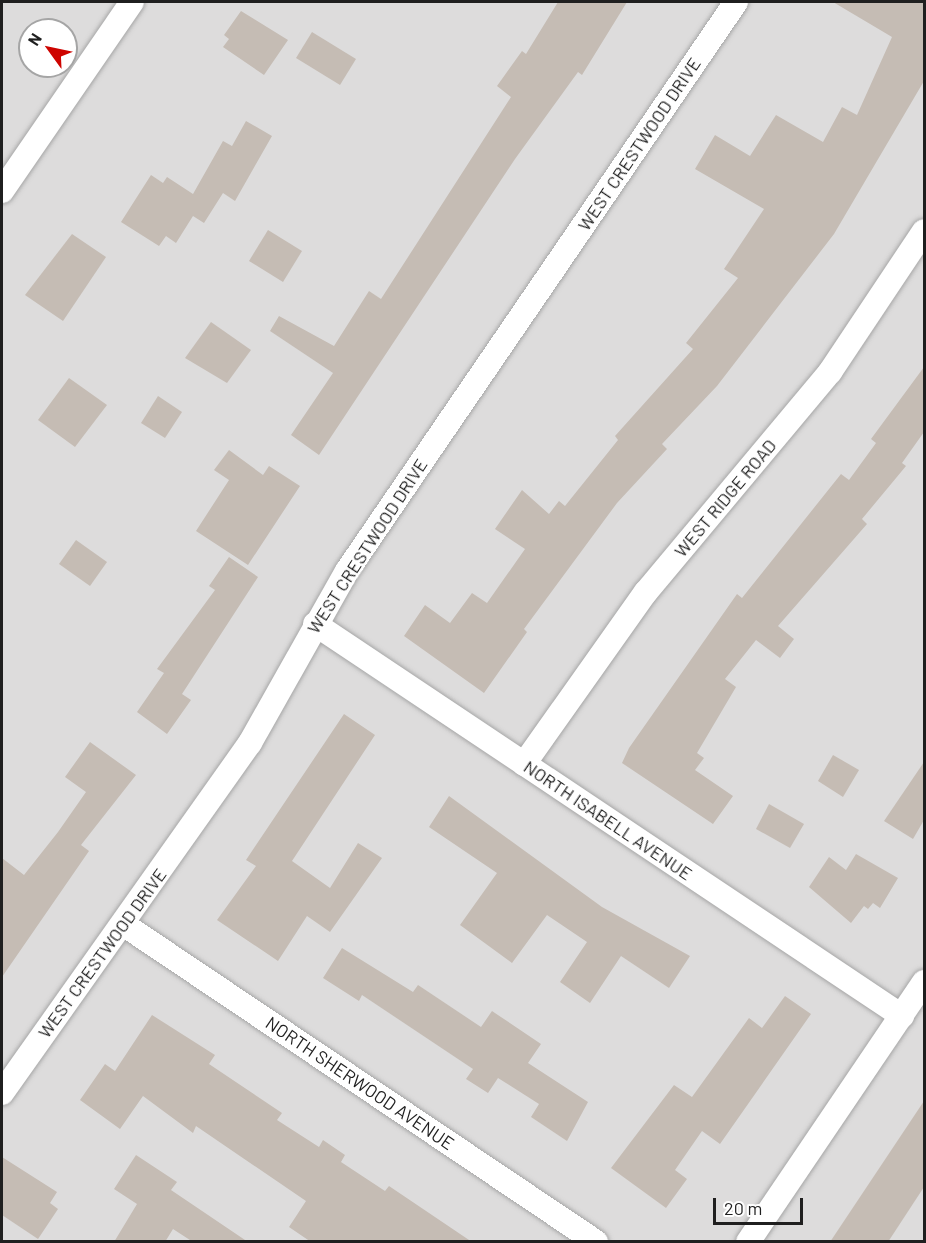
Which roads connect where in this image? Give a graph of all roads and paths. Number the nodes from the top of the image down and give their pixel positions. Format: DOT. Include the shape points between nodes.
graph roads {
  1 [pos="132,2"];
  2 [pos="736,2"];
  3 [pos="2,191"];
  4 [pos="924,231"];
  5 [pos="315,624"];
  6 [pos="524,764"];
  7 [pos="123,924"];
  8 [pos="924,982"];
  9 [pos="902,1016"];
  10 [pos="2,1093"];
  11 [pos="596,1242"];
  12 [pos="748,1242"];
  1 -- 3 [label="street"];
  2 -- 5 [label="street, WEST CRESTWOOD DRIVE"];
  4 -- 6 [label="street, WEST RIDGE ROAD" via="830,372 646,592"];
  5 -- 6 [label="street, NORTH ISABELL AVENUE"];
  5 -- 7 [label="street, WEST CRESTWOOD DRIVE" via="250,743"];
  6 -- 9 [label="street, NORTH ISABELL AVENUE"];
  7 -- 10 [label="street, WEST CRESTWOOD DRIVE"];
  7 -- 11 [label="street, NORTH SHERWOOD AVENUE"];
  8 -- 9 [label="street"];
  9 -- 12 [label="street"];
}
